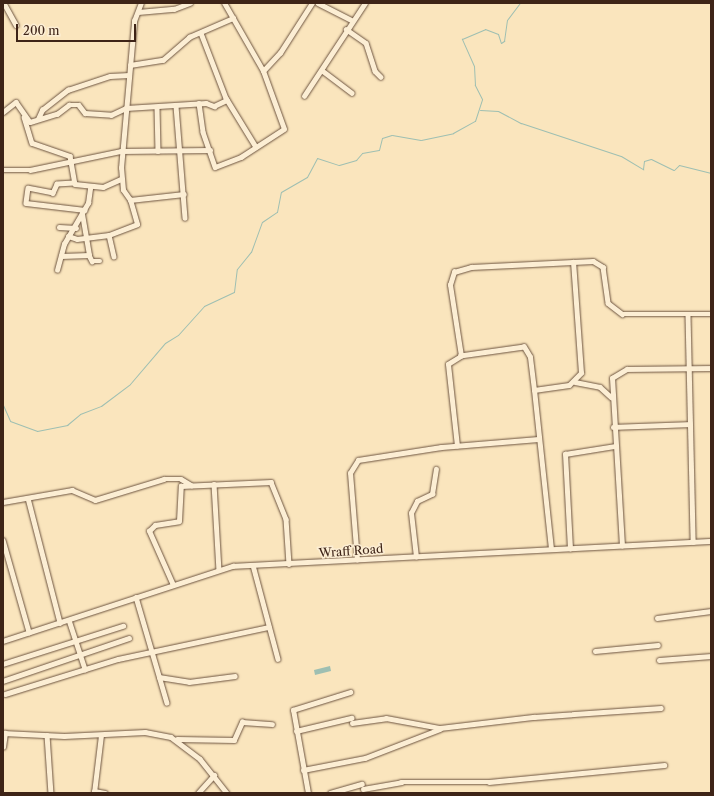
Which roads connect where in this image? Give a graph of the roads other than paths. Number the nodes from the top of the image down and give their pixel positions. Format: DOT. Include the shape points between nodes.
graph roads {
  1 [pos="4,3"];
  2 [pos="141,3"];
  3 [pos="190,3"];
  4 [pos="224,3"];
  5 [pos="312,3"];
  6 [pos="365,3"];
  7 [pos="320,4"];
  8 [pos="138,12"];
  9 [pos="233,18"];
  10 [pos="351,20"];
  11 [pos="16,25"];
  12 [pos="346,29"];
  13 [pos="201,33"];
  14 [pos="130,65"];
  15 [pos="263,71"];
  16 [pos="323,71"];
  17 [pos="129,75"];
  18 [pos="381,77"];
  19 [pos="352,93"];
  20 [pos="304,96"];
  21 [pos="227,100"];
  22 [pos="199,103"];
  23 [pos="176,106"];
  24 [pos="157,107"];
  25 [pos="126,108"];
  26 [pos="3,112"];
  27 [pos="24,117"];
  28 [pos="37,120"];
  29 [pos="256,147"];
  30 [pos="210,150"];
  31 [pos="121,151"];
  32 [pos="158,151"];
  33 [pos="179,151"];
  34 [pos="73,160"];
  35 [pos="3,170"];
  36 [pos="122,179"];
  37 [pos="74,183"];
  38 [pos="90,188"];
  39 [pos="184,194"];
  40 [pos="130,200"];
  41 [pos="83,212"];
  42 [pos="185,218"];
  43 [pos="59,226"];
  44 [pos="76,228"];
  45 [pos="109,235"];
  46 [pos="68,236"];
  47 [pos="87,237"];
  48 [pos="89,255"];
  49 [pos="61,256"];
  50 [pos="114,256"];
  51 [pos="100,261"];
  52 [pos="573,262"];
  53 [pos="57,270"];
  54 [pos="711,314"];
  55 [pos="688,315"];
  56 [pos="461,356"];
  57 [pos="689,368"];
  58 [pos="711,368"];
  59 [pos="579,376"];
  60 [pos="575,382"];
  61 [pos="583,383"];
  62 [pos="534,390"];
  63 [pos="611,397"];
  64 [pos="690,424"];
  65 [pos="614,427"];
  66 [pos="539,439"];
  67 [pos="457,446"];
  68 [pos="615,446"];
  69 [pos="436,469"];
  70 [pos="214,484"];
  71 [pos="191,485"];
  72 [pos="28,498"];
  73 [pos="3,502"];
  74 [pos="3,540"];
  75 [pos="711,540"];
  76 [pos="693,542"];
  77 [pos="622,546"];
  78 [pos="570,548"];
  79 [pos="551,549"];
  80 [pos="416,557"];
  81 [pos="357,560"];
  82 [pos="289,564"];
  83 [pos="253,565"];
  84 [pos="219,570"];
  85 [pos="173,585"];
  86 [pos="136,597"];
  87 [pos="711,611"];
  88 [pos="657,618"];
  89 [pos="69,620"];
  90 [pos="60,623"];
  91 [pos="123,626"];
  92 [pos="269,627"];
  93 [pos="29,632"];
  94 [pos="129,638"];
  95 [pos="76,640"];
  96 [pos="3,641"];
  97 [pos="658,645"];
  98 [pos="595,651"];
  99 [pos="152,652"];
  100 [pos="80,654"];
  101 [pos="711,656"];
  102 [pos="278,659"];
  103 [pos="659,660"];
  104 [pos="3,664"];
  105 [pos="85,669"];
  106 [pos="235,676"];
  107 [pos="159,677"];
  108 [pos="3,681"];
  109 [pos="350,692"];
  110 [pos="5,694"];
  111 [pos="167,703"];
  112 [pos="661,708"];
  113 [pos="272,724"];
  114 [pos="441,728"];
  115 [pos="296,731"];
  116 [pos="4,733"];
  117 [pos="47,735"];
  118 [pos="101,735"];
  119 [pos="177,739"];
  120 [pos="3,747"];
  121 [pos="664,765"];
  122 [pos="303,770"];
  123 [pos="214,775"];
  124 [pos="94,792"];
  125 [pos="51,793"];
  126 [pos="104,793"];
  127 [pos="198,793"];
  128 [pos="227,793"];
  129 [pos="308,793"];
  130 [pos="330,793"];
  1 -- 11 [label="street"];
  2 -- 8 [label="street"];
  3 -- 8 [label="street" via="174,9"];
  4 -- 9 [label="street"];
  5 -- 15 [label="street" via="280,53"];
  6 -- 10 [label="street"];
  7 -- 10 [label="street"];
  8 -- 14 [label="street"];
  9 -- 13 [label="street"];
  9 -- 15 [label="street"];
  10 -- 12 [label="street"];
  12 -- 16 [label="street"];
  12 -- 18 [label="street" via="364,40 375,71"];
  13 -- 14 [label="street" via="189,37 163,60"];
  13 -- 21 [label="street"];
  14 -- 17 [label="street"];
  15 -- 29 [label="street" via="284,129"];
  16 -- 19 [label="street"];
  16 -- 20 [label="street"];
  17 -- 25 [label="street"];
  17 -- 28 [label="street" via="110,76 68,90 42,110"];
  21 -- 22 [label="street" via="214,106"];
  21 -- 29 [label="street"];
  22 -- 23 [label="street"];
  22 -- 30 [label="street" via="203,132"];
  23 -- 24 [label="street"];
  23 -- 33 [label="street"];
  24 -- 25 [label="street"];
  24 -- 32 [label="street"];
  25 -- 28 [label="street" via="111,115 85,113 79,105 69,105 57,114"];
  25 -- 31 [label="street"];
  26 -- 27 [label="street" via="16,102"];
  27 -- 28 [label="street" via="30,122"];
  27 -- 34 [label="street" via="32,143 64,152"];
  29 -- 30 [label="street" via="215,167"];
  30 -- 33 [label="street"];
  31 -- 32 [label="street"];
  31 -- 34 [label="street"];
  31 -- 36 [label="street"];
  32 -- 33 [label="street"];
  33 -- 39 [label="street"];
  34 -- 35 [label="street" via="30,170"];
  34 -- 37 [label="street"];
  36 -- 38 [label="street"];
  36 -- 40 [label="street" via="123,190"];
  37 -- 38 [label="street"];
  37 -- 41 [label="street" via="57,184 54,193 28,188 26,203"];
  38 -- 41 [label="street"];
  39 -- 40 [label="street"];
  39 -- 42 [label="street"];
  40 -- 45 [label="street" via="136,225"];
  41 -- 44 [label="street"];
  41 -- 47 [label="street"];
  43 -- 44 [label="street"];
  44 -- 46 [label="street"];
  45 -- 47 [label="street"];
  45 -- 50 [label="street"];
  46 -- 47 [label="street"];
  46 -- 49 [label="street"];
  47 -- 48 [label="street"];
  48 -- 49 [label="street"];
  48 -- 51 [label="street" via="92,261"];
  49 -- 53 [label="street"];
  52 -- 55 [label="street" via="593,261 602,265 608,302 622,314"];
  52 -- 56 [label="street" via="471,267 454,272 450,285"];
  52 -- 59 [label="street"];
  54 -- 55 [label="street"];
  55 -- 57 [label="street"];
  56 -- 62 [label="street" via="524,347 530,357"];
  56 -- 67 [label="street" via="448,364"];
  57 -- 58 [label="street"];
  57 -- 63 [label="street" via="618,372 612,378"];
  57 -- 64 [label="street"];
  59 -- 60 [label="street"];
  59 -- 61 [label="street"];
  60 -- 61 [label="street"];
  60 -- 62 [label="street"];
  61 -- 63 [label="street" via="600,387"];
  62 -- 66 [label="street"];
  63 -- 65 [label="street"];
  64 -- 65 [label="street"];
  64 -- 76 [label="street"];
  65 -- 68 [label="street"];
  66 -- 67 [label="street"];
  66 -- 79 [label="street"];
  67 -- 81 [label="street" via="368,457 354,463 350,473"];
  68 -- 77 [label="street"];
  68 -- 78 [label="street" via="565,454"];
  69 -- 80 [label="street" via="432,494 417,501 411,514"];
  70 -- 71 [label="street"];
  70 -- 82 [label="street" via="271,482 286,519"];
  70 -- 84 [label="street"];
  71 -- 72 [label="street" via="181,479 168,478 95,500 72,490"];
  71 -- 85 [label="street" via="179,488 179,521 155,525 149,531"];
  72 -- 73 [label="street"];
  72 -- 90 [label="street"];
  74 -- 93 [label="street"];
  75 -- 76 [label="street, Wraff Road"];
  76 -- 77 [label="street, Wraff Road"];
  77 -- 78 [label="street, Wraff Road"];
  78 -- 79 [label="street, Wraff Road"];
  79 -- 80 [label="street, Wraff Road"];
  80 -- 81 [label="street, Wraff Road"];
  81 -- 82 [label="street, Wraff Road"];
  82 -- 83 [label="street, Wraff Road"];
  83 -- 84 [label="street, Wraff Road"];
  83 -- 92 [label="street"];
  84 -- 85 [label="street, Wraff Road"];
  85 -- 86 [label="street, Wraff Road"];
  86 -- 89 [label="street, Wraff Road"];
  86 -- 99 [label="street"];
  87 -- 88 [label="street"];
  89 -- 90 [label="street, Wraff Road"];
  89 -- 95 [label="street"];
  90 -- 93 [label="street, Wraff Road"];
  91 -- 95 [label="street"];
  92 -- 99 [label="street"];
  92 -- 102 [label="street"];
  93 -- 96 [label="street, Wraff Road"];
  94 -- 100 [label="street"];
  95 -- 100 [label="street"];
  95 -- 104 [label="street"];
  97 -- 98 [label="street"];
  99 -- 105 [label="street"];
  99 -- 107 [label="street"];
  100 -- 105 [label="street"];
  100 -- 108 [label="street"];
  101 -- 103 [label="street"];
  105 -- 110 [label="street"];
  106 -- 107 [label="street" via="189,682"];
  107 -- 111 [label="street"];
  109 -- 115 [label="street" via="295,707 292,713"];
  112 -- 114 [label="street" via="534,717"];
  113 -- 119 [label="street" via="242,722 234,740"];
  114 -- 115 [label="street" via="386,718 352,720"];
  114 -- 122 [label="street" via="365,758"];
  115 -- 122 [label="street"];
  116 -- 117 [label="street"];
  116 -- 120 [label="street"];
  117 -- 118 [label="street"];
  117 -- 125 [label="street"];
  118 -- 119 [label="street" via="145,732"];
  118 -- 124 [label="street"];
  119 -- 123 [label="street"];
  121 -- 130 [label="street" via="489,782 401,782"];
  122 -- 129 [label="street"];
  123 -- 127 [label="street"];
  123 -- 128 [label="street"];
  124 -- 126 [label="street"];
}
